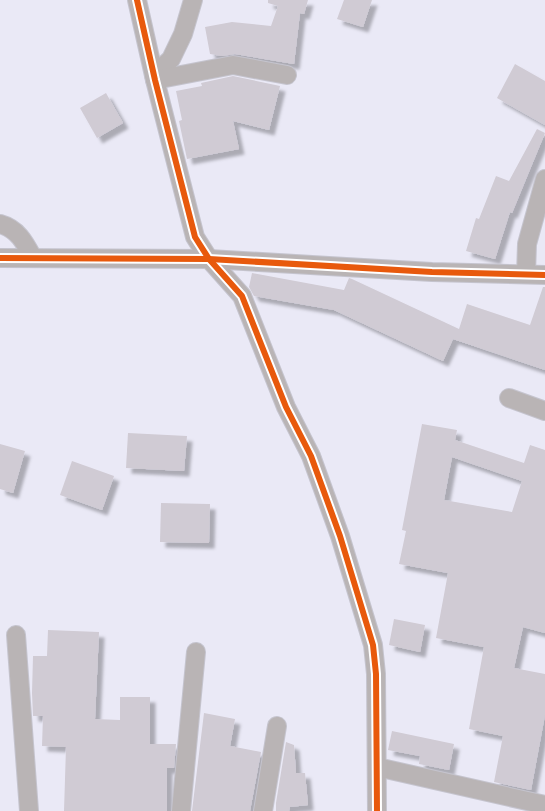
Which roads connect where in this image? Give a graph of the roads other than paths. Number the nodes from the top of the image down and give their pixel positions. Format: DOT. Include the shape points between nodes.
graph roads {
  1 [pos="138,0"];
  2 [pos="193,0"];
  3 [pos="287,75"];
  4 [pos="155,77"];
  5 [pos="545,179"];
  6 [pos="0,224"];
  7 [pos="0,258"];
  8 [pos="33,258"];
  9 [pos="209,259"];
  10 [pos="526,274"];
  11 [pos="545,275"];
  12 [pos="508,398"];
  13 [pos="545,411"];
  14 [pos="16,635"];
  15 [pos="196,651"];
  16 [pos="277,726"];
  17 [pos="377,767"];
  18 [pos="544,802"];
  19 [pos="29,811"];
  20 [pos="181,811"];
  21 [pos="263,811"];
  22 [pos="377,811"];
  1 -- 4 [label="street"];
  2 -- 4 [label="street" via="171,59"];
  3 -- 4 [label="street" via="233,65"];
  4 -- 9 [label="street" via="195,237"];
  5 -- 10 [label="street" via="527,244"];
  6 -- 8 [label="street" via="21,237"];
  7 -- 8 [label="street"];
  8 -- 9 [label="street"];
  9 -- 10 [label="street"];
  9 -- 17 [label="street" via="242,296 286,407 311,456 340,536 373,645"];
  10 -- 11 [label="street"];
  12 -- 13 [label="street"];
  14 -- 19 [label="street"];
  15 -- 20 [label="street"];
  16 -- 21 [label="street"];
  17 -- 18 [label="street"];
  17 -- 22 [label="street"];
}
